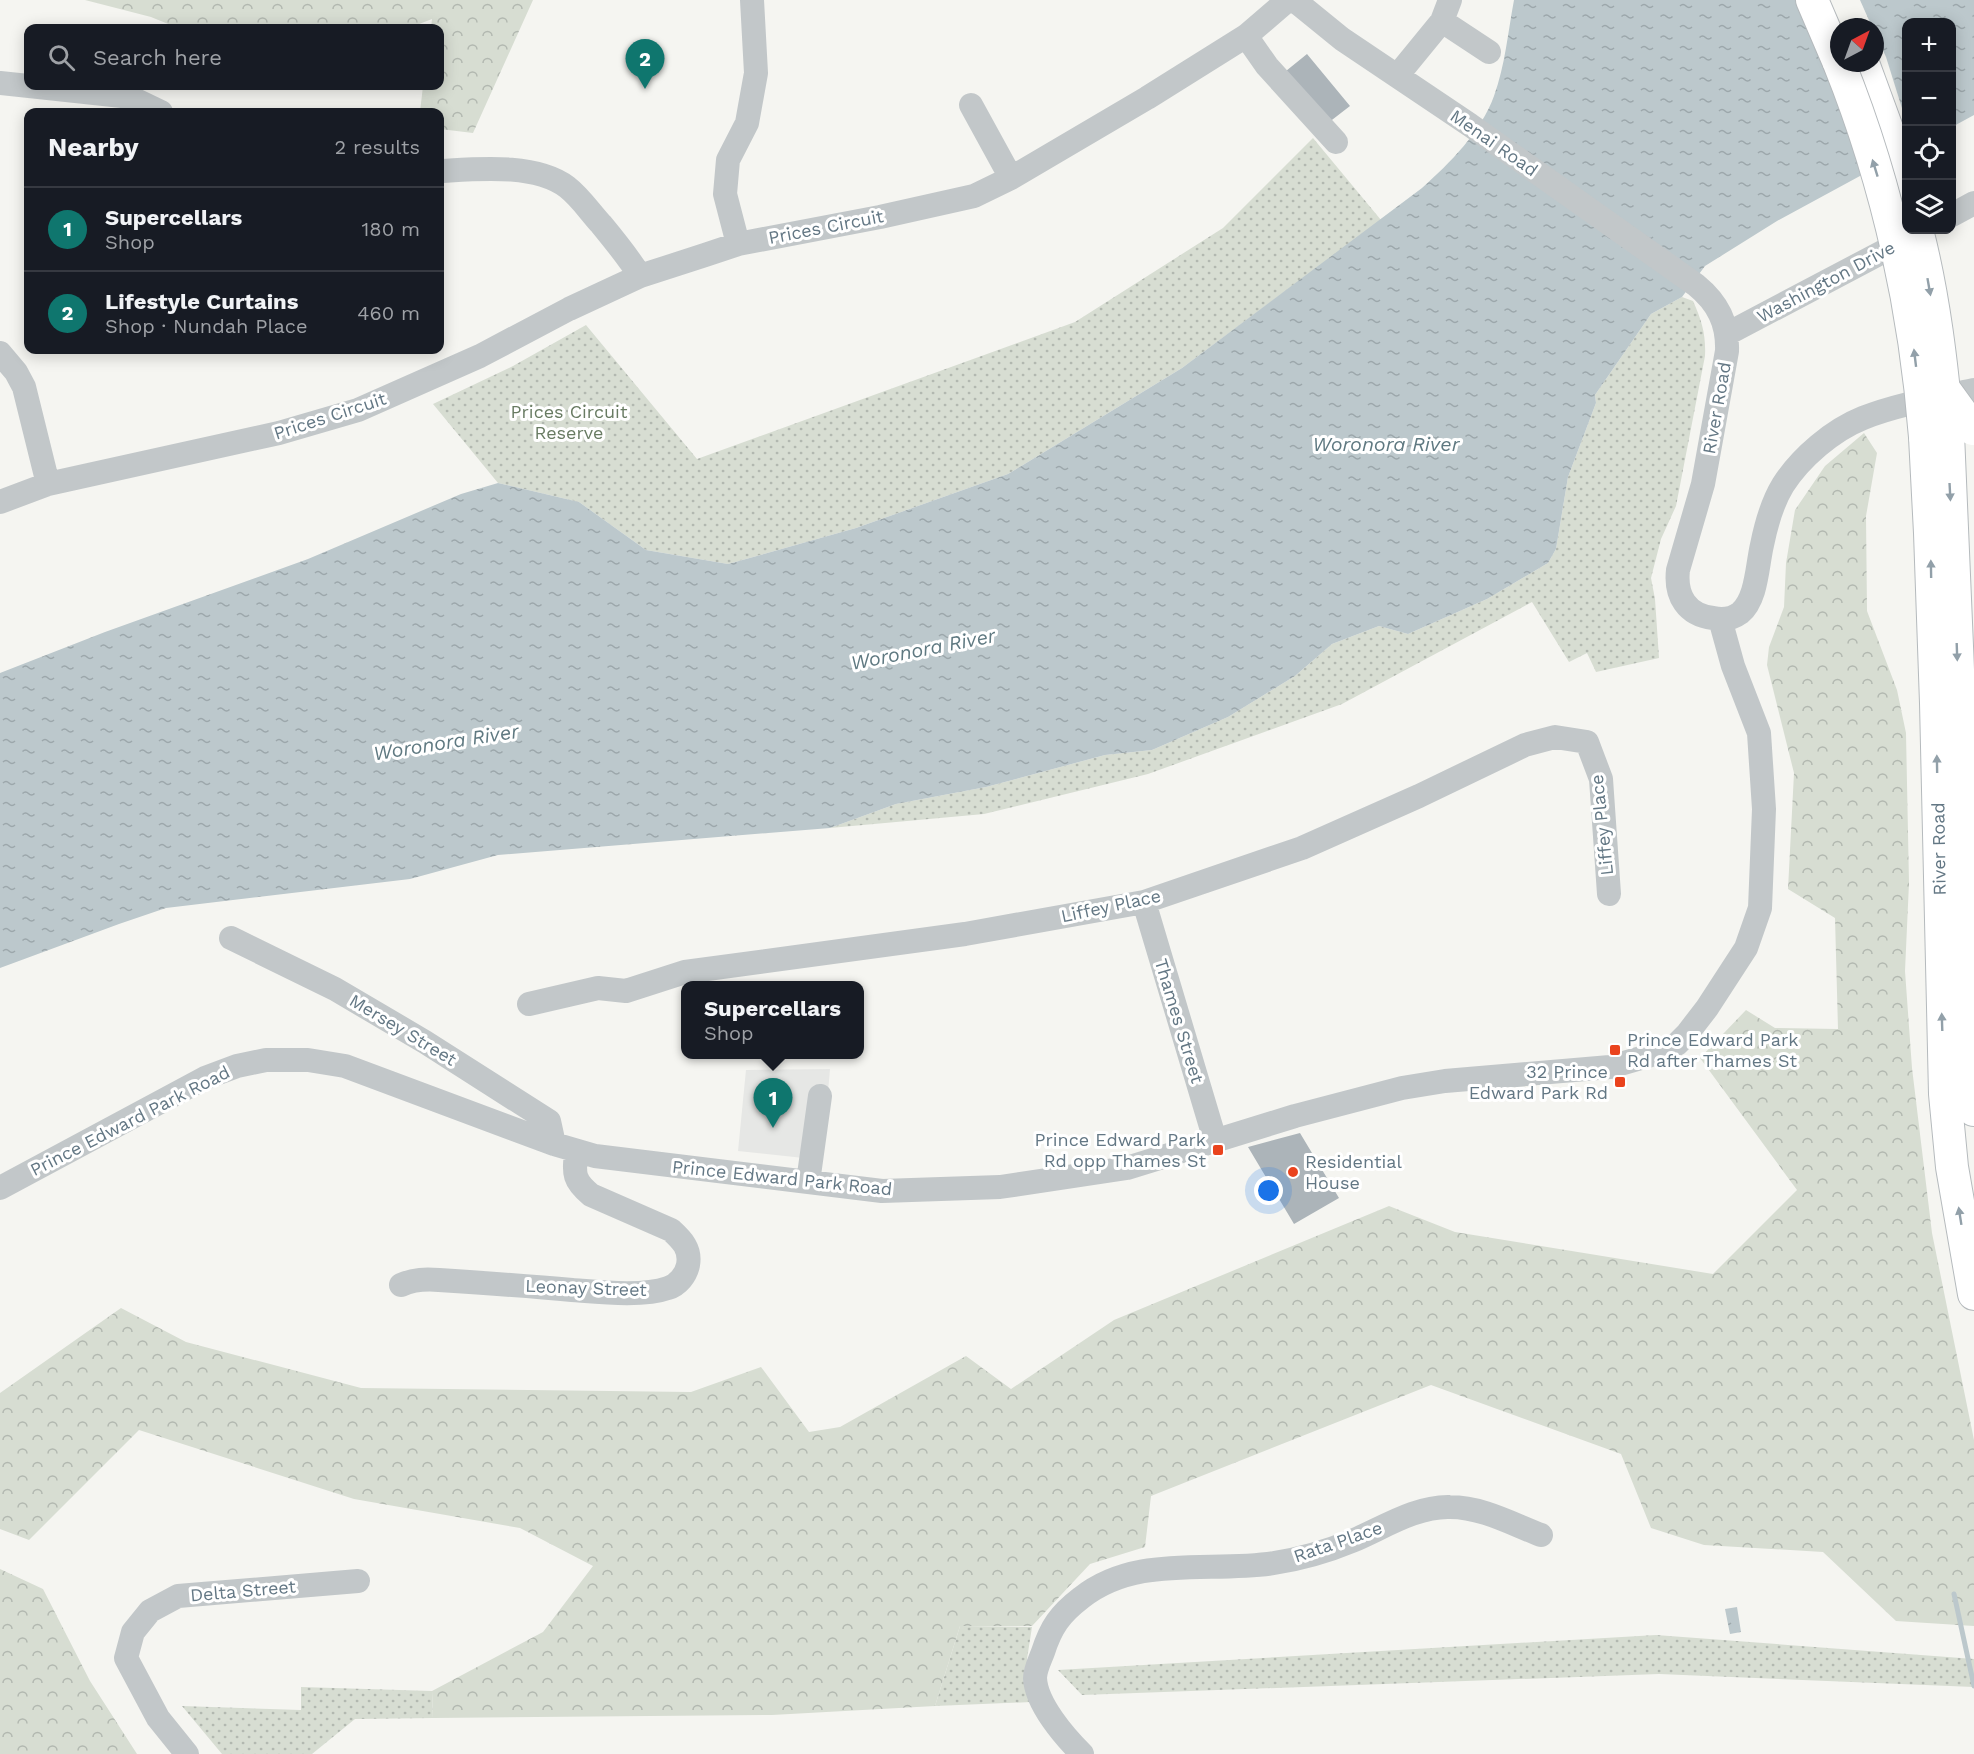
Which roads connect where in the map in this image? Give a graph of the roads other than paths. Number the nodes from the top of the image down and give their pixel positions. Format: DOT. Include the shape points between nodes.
graph roads {
  1 [pos="752,0"];
  2 [pos="1288,0"];
  3 [pos="1294,0"];
  4 [pos="1812,0"];
  5 [pos="1836,0"];
  6 [pos="1446,11"];
  7 [pos="1844,18"];
  8 [pos="1246,36"];
  9 [pos="1830,42"];
  10 [pos="1489,52"];
  11 [pos="1842,72"];
  12 [pos="1866,72"];
  13 [pos="1397,76"];
  14 [pos="0,83"];
  15 [pos="24,86"];
  16 [pos="66,90"];
  17 [pos="971,105"];
  18 [pos="153,108"];
  19 [pos="1336,142"];
  20 [pos="444,171"];
  21 [pos="1011,178"];
  22 [pos="1903,180"];
  23 [pos="1974,203"];
  24 [pos="1956,213"];
  25 [pos="1917,234"];
  26 [pos="1918,234"];
  27 [pos="738,244"];
  28 [pos="640,276"];
  29 [pos="1696,285"];
  30 [pos="1727,334"];
  31 [pos="0,353"];
  32 [pos="1959,389"];
  33 [pos="1955,432"];
  34 [pos="48,484"];
  35 [pos="0,501"];
  36 [pos="1974,504"];
  37 [pos="1953,552"];
  38 [pos="1749,604"];
  39 [pos="1692,612"];
  40 [pos="1720,619"];
  41 [pos="1733,666"];
  42 [pos="1609,894"];
  43 [pos="1144,902"];
  44 [pos="231,938"];
  45 [pos="529,1004"];
  46 [pos="820,1096"];
  47 [pos="1974,1110"];
  48 [pos="1215,1140"];
  49 [pos="565,1148"];
  50 [pos="808,1182"];
  51 [pos="0,1188"];
  52 [pos="401,1285"];
  53 [pos="1974,1294"];
  54 [pos="1541,1535"];
  55 [pos="358,1581"];
  56 [pos="187,1754"];
  57 [pos="1083,1754"];
  1 -- 27 [label="street" via="756,73 747,123 728,160 725,194"];
  2 -- 8 [label="street, Prices Circuit"];
  3 -- 13 [label="street, Menai Road"];
  4 -- 9 [label="main road, River Road"];
  5 -- 7 [label="main road"];
  6 -- 10 [label="street"];
  6 -- 13 [label="street"];
  8 -- 19 [label="street" via="1267,66"];
  8 -- 21 [label="street, Prices Circuit"];
  33 -- 11 [label="main road, River Road, one-way, bridge" via="1910,316 1897,246"];
  12 -- 22 [label="main road"];
  13 -- 29 [label="street, Menai Road"];
  14 -- 15 [label="street"];
  16 -- 18 [label="street" via="122,96"];
  17 -- 21 [label="street"];
  20 -- 28 [label="street" via="518,170 554,179 580,200"];
  21 -- 27 [label="street, Prices Circuit" via="974,196"];
  23 -- 24 [label="street"];
  25 -- 30 [label="street, Washington Drive"];
  26 -- 32 [label="main road, one-way, bridge"];
  27 -- 28 [label="street, Prices Circuit"];
  28 -- 34 [label="street, Prices Circuit" via="480,356 358,410 279,433"];
  29 -- 30 [label="street, River Road" via="1713,302"];
  30 -- 39 [label="street, River Road" via="1703,484 1678,570 1677,582 1684,604"];
  31 -- 34 [label="street" via="24,387"];
  32 -- 33 [label="main road, bridge"];
  32 -- 38 [label="street" via="1862,418 1833,434 1798,465 1783,485 1770,514"];
  33 -- 37 [label="main road, River Road, one-way"];
  53 -- 33 [label="main road, River Road, one-way" via="1952,1167 1945,1094 1930,533"];
  34 -- 35 [label="street, Prices Circuit"];
  36 -- 37 [label="main road"];
  37 -- 47 [label="main road, River Road, one-way"];
  38 -- 40 [label="street" via="1739,614"];
  38 -- 41 [label="street"];
  39 -- 40 [label="street"];
  39 -- 41 [label="street, River Road"];
  40 -- 41 [label="street, Prince Edward Park Road"];
  41 -- 48 [label="street, Prince Edward Park Road" via="1759,733 1764,809 1760,908 1746,948 1707,1008 1677,1044 1610,1067 1402,1088"];
  42 -- 43 [label="street, Liffey Place" via="1601,779 1587,742 1555,737 1525,746 1302,848"];
  43 -- 45 [label="street, Liffey Place" via="965,934 685,972 626,991 597,988"];
  43 -- 48 [label="street, Thames Street"];
  44 -- 49 [label="street, Mersey Street" via="336,989 530,1108 549,1121"];
  46 -- 50 [label="street"];
  48 -- 50 [label="street, Prince Edward Park Road" via="1127,1168 1000,1187 882,1191"];
  49 -- 50 [label="street, Prince Edward Park Road" via="642,1162"];
  49 -- 51 [label="street, Prince Edward Park Road" via="345,1065 266,1060 205,1078"];
  49 -- 52 [label="street, Leonay Street" via="577,1181 591,1195 671,1230 680,1238 689,1256 680,1281 662,1290 620,1293 420,1279"];
  54 -- 57 [label="street, Rata Place" via="1476,1510 1449,1506 1417,1512 1308,1556 1272,1563 1126,1573 1095,1586 1068,1608 1050,1631 1035,1677 1050,1715"];
  55 -- 56 [label="street, Delta Street" via="178,1596 150,1611 133,1632 126,1658 158,1718"];
}
